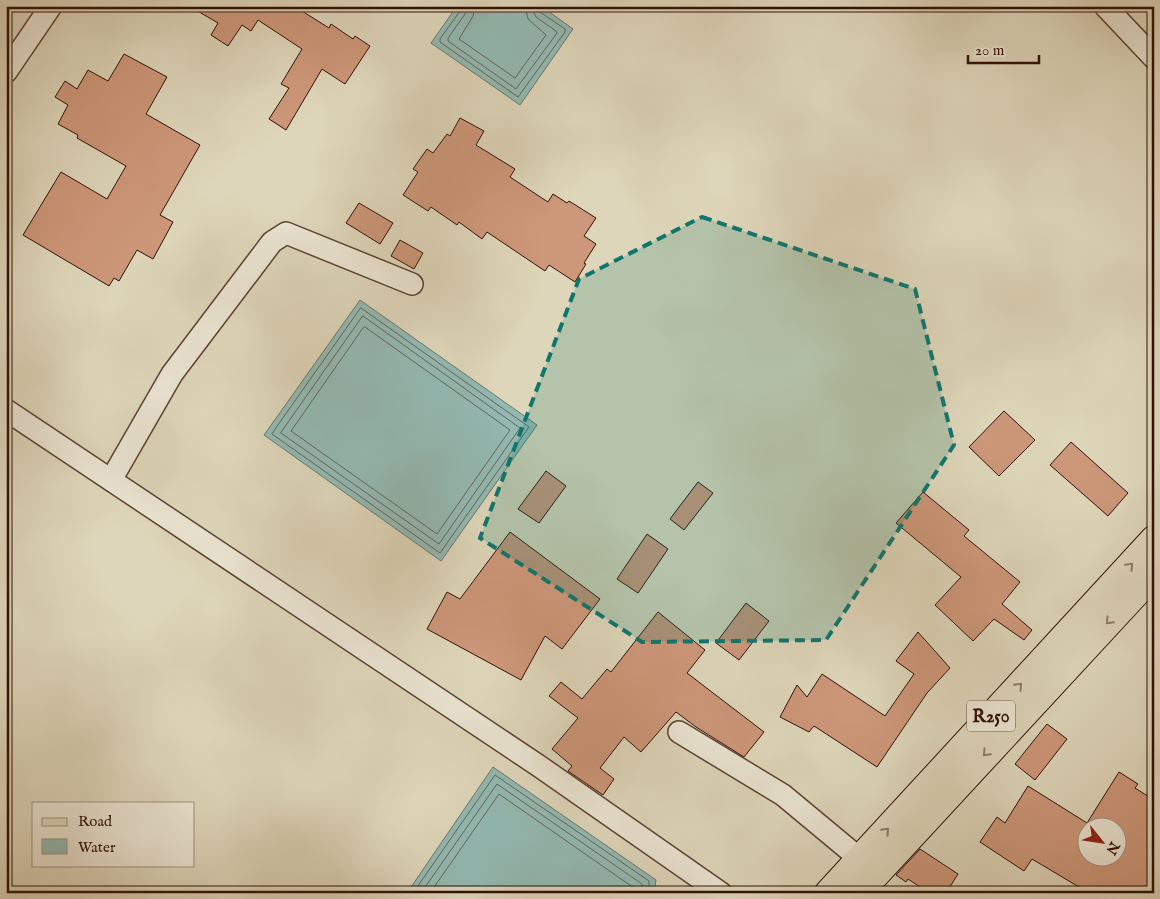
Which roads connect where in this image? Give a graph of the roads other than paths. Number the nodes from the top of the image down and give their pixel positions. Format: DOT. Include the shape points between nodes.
graph roads {
  1 [pos="51,6"];
  2 [pos="1106,6"];
  3 [pos="1154,58"];
  4 [pos="6,72"];
  5 [pos="412,284"];
  6 [pos="6,410"];
  7 [pos="111,480"];
  8 [pos="1154,540"];
  9 [pos="1154,573"];
  10 [pos="679,732"];
  11 [pos="860,859"];
  12 [pos="721,893"];
  13 [pos="829,893"];
  14 [pos="858,893"];
  1 -- 4 [label="street"];
  2 -- 3 [label="street"];
  5 -- 7 [label="street" via="286,234 272,242 172,374"];
  6 -- 7 [label="street"];
  7 -- 12 [label="street" via="540,766"];
  11 -- 8 [label="main road, R250, one-way"];
  9 -- 14 [label="main road, R250, one-way"];
  10 -- 11 [label="street" via="783,795"];
  11 -- 13 [label="main road, R250"];
}
